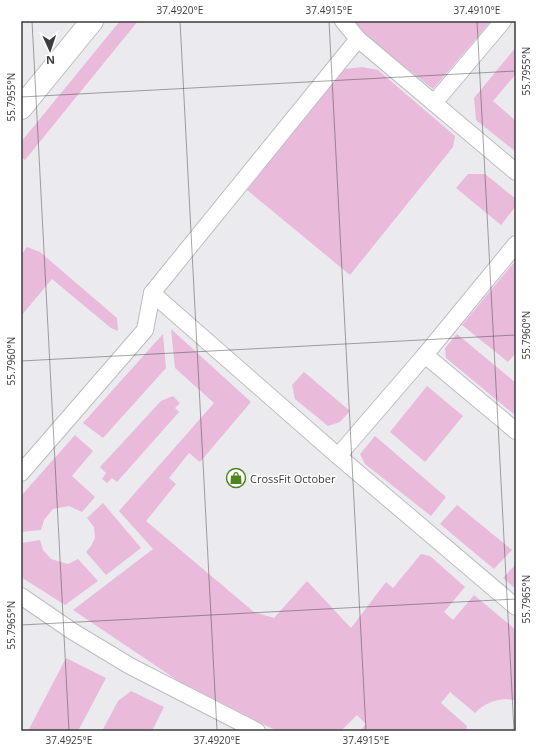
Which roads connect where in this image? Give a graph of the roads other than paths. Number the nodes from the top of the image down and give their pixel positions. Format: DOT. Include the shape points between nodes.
graph roads {
  1 [pos="92,21"];
  2 [pos="342,21"];
  3 [pos="503,21"];
  4 [pos="358,39"];
  5 [pos="434,103"];
  6 [pos="21,108"];
  7 [pos="516,172"];
  8 [pos="516,244"];
  9 [pos="152,294"];
  10 [pos="425,354"];
  11 [pos="516,431"];
  12 [pos="338,456"];
  13 [pos="21,473"];
  14 [pos="21,596"];
  15 [pos="516,607"];
  16 [pos="257,731"];
  1 -- 6 [label="street"];
  2 -- 4 [label="lane"];
  3 -- 5 [label="lane"];
  4 -- 5 [label="lane"];
  4 -- 9 [label="lane"];
  5 -- 7 [label="lane"];
  8 -- 10 [label="lane"];
  9 -- 12 [label="lane"];
  9 -- 13 [label="lane" via="145,330"];
  10 -- 11 [label="lane"];
  10 -- 12 [label="lane"];
  12 -- 15 [label="lane"];
  14 -- 16 [label="lane" via="130,666"];
}
